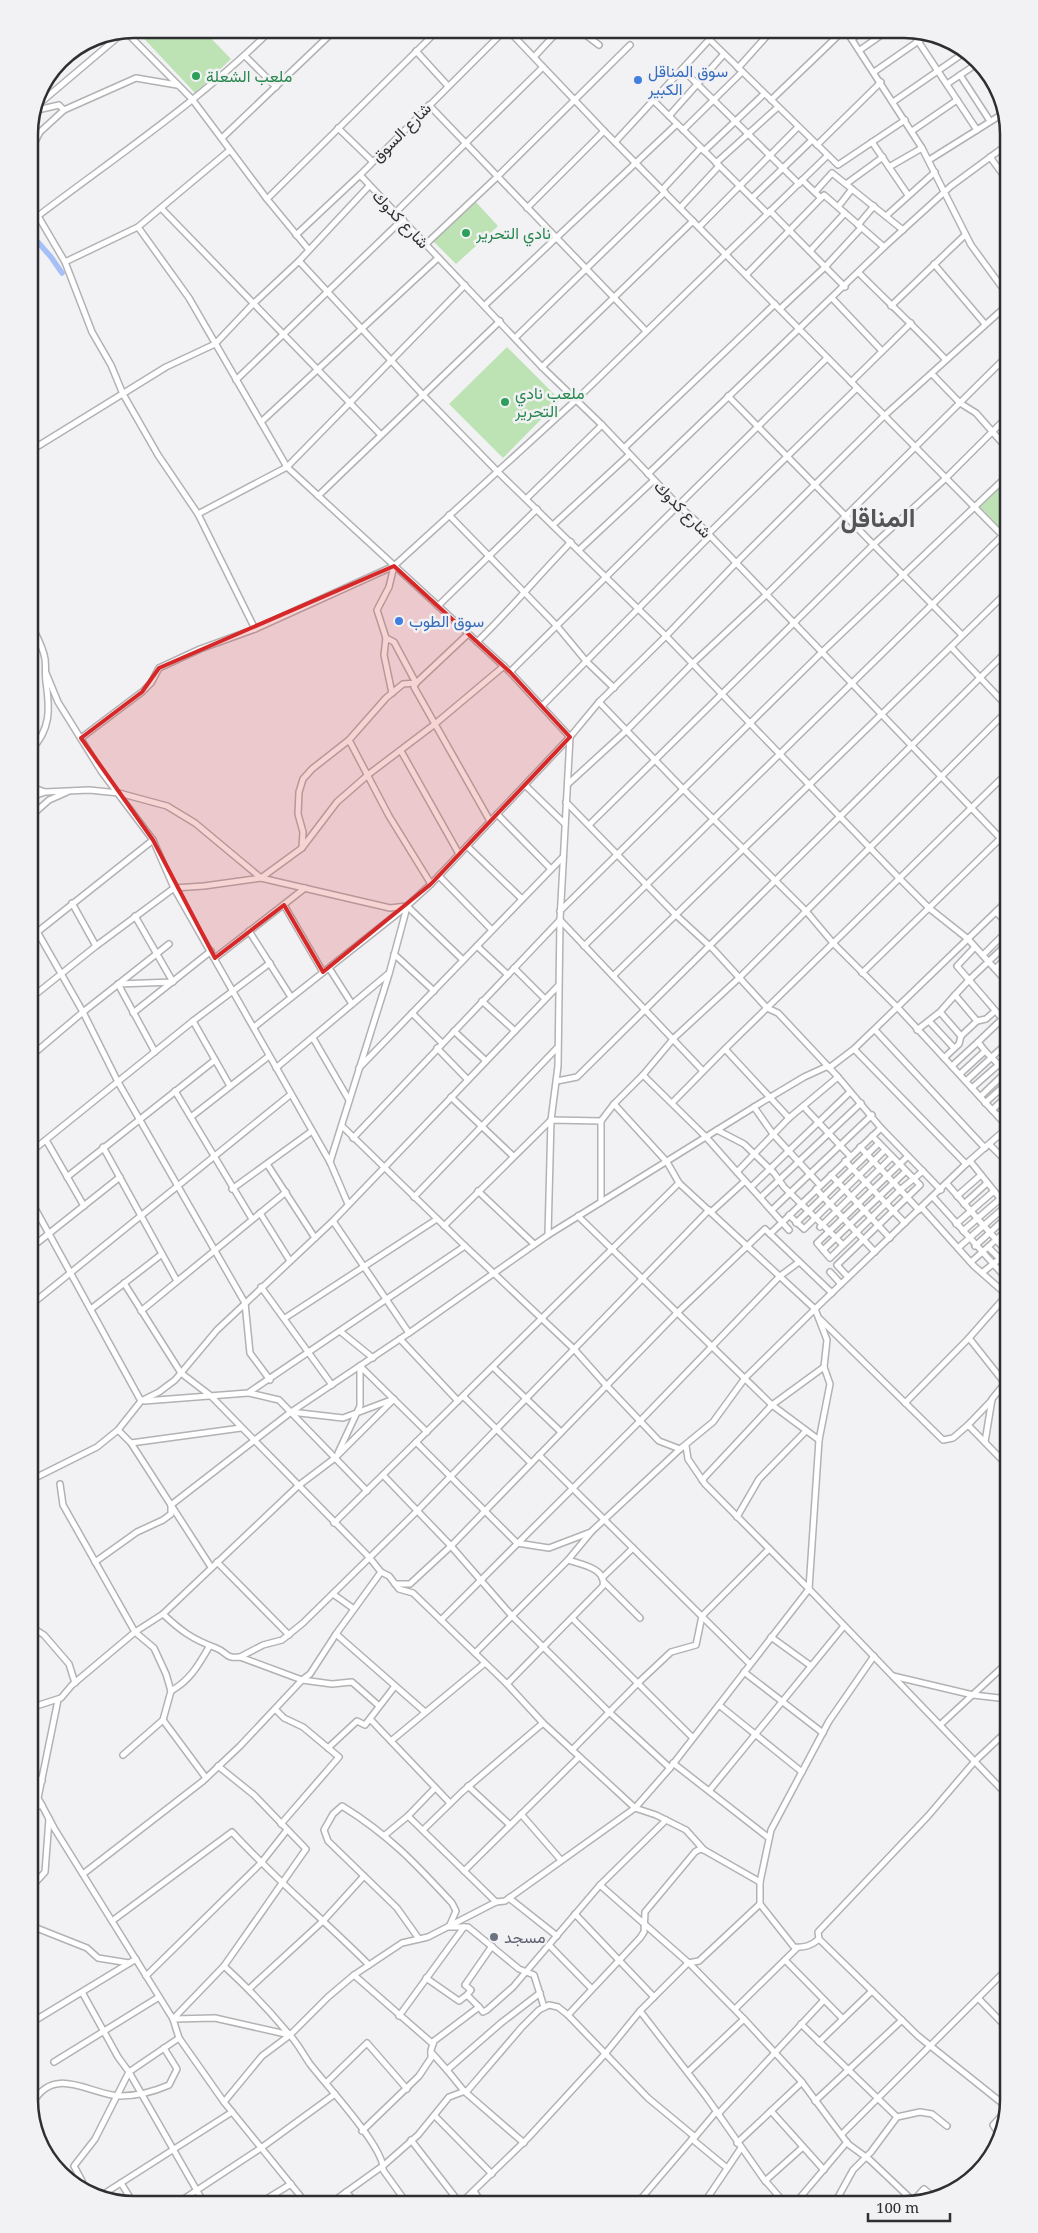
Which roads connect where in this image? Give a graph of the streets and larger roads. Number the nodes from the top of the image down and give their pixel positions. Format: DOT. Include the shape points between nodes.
graph roads {
  1 [pos="132,38"];
  2 [pos="263,38"];
  3 [pos="327,38"];
  4 [pos="430,38"];
  5 [pos="498,38"];
  6 [pos="516,38"];
  7 [pos="552,38"];
  8 [pos="590,38"];
  9 [pos="766,38"];
  10 [pos="836,38"];
  11 [pos="877,38"];
  12 [pos="916,38"];
  13 [pos="116,39"];
  14 [pos="709,39"];
  15 [pos="852,39"];
  16 [pos="921,39"];
  17 [pos="918,41"];
  18 [pos="599,45"];
  19 [pos="630,45"];
  20 [pos="860,50"];
  21 [pos="416,51"];
  22 [pos="724,54"];
  23 [pos="961,55"];
  24 [pos="245,56"];
  25 [pos="534,57"];
  26 [pos="543,66"];
  27 [pos="973,67"];
  28 [pos="738,68"];
  29 [pos="682,69"];
  30 [pos="742,72"];
  31 [pos="874,72"];
  32 [pos="938,72"];
  33 [pos="960,75"];
  34 [pos="880,82"];
  35 [pos="698,84"];
  36 [pos="947,84"];
  37 [pos="178,85"];
  38 [pos="448,86"];
  39 [pos="276,87"];
  40 [pos="764,94"];
  41 [pos="192,99"];
  42 [pos="574,99"];
  43 [pos="653,100"];
  44 [pos="714,100"];
  45 [pos="771,100"];
  46 [pos="957,100"];
  47 [pos="44,101"];
  48 [pos="893,102"];
  49 [pos="429,105"];
  50 [pos="778,107"];
  51 [pos="41,108"];
  52 [pos="64,110"];
  53 [pos="669,116"];
  54 [pos="999,116"];
  55 [pos="905,120"];
  56 [pos="735,121"];
  57 [pos="990,121"];
  58 [pos="677,124"];
  59 [pos="798,127"];
  60 [pos="338,128"];
  61 [pos="683,130"];
  62 [pos="976,130"];
  63 [pos="604,131"];
  64 [pos="912,131"];
  65 [pos="748,134"];
  66 [pos="38,136"];
  67 [pos="222,138"];
  68 [pos="812,140"];
  69 [pos="615,142"];
  70 [pos="872,142"];
  71 [pos="465,143"];
  72 [pos="816,145"];
  73 [pos="922,148"];
  74 [pos="703,149"];
  75 [pos="230,150"];
  76 [pos="1000,150"];
  77 [pos="770,156"];
  78 [pos="827,156"];
  79 [pos="883,157"];
  80 [pos="990,157"];
  81 [pos="929,160"];
  82 [pos="372,161"];
  83 [pos="635,162"];
  84 [pos="718,165"];
  85 [pos="889,167"];
  86 [pos="783,168"];
  87 [pos="1000,171"];
  88 [pos="935,172"];
  89 [pos="360,175"];
  90 [pos="497,176"];
  91 [pos="800,182"];
  92 [pos="846,184"];
  93 [pos="369,186"];
  94 [pos="740,186"];
  95 [pos="852,189"];
  96 [pos="663,191"];
  97 [pos="815,192"];
  98 [pos="944,193"];
  99 [pos="908,195"];
  100 [pos="752,198"];
  101 [pos="821,198"];
  102 [pos="267,199"];
  103 [pos="874,206"];
  104 [pos="838,207"];
  105 [pos="161,208"];
  106 [pos="526,208"];
  107 [pos="680,208"];
  108 [pos="396,212"];
  109 [pos="769,212"];
  110 [pos="845,213"];
  111 [pos="38,216"];
  112 [pos="886,216"];
  113 [pos="403,219"];
  114 [pos="693,221"];
  115 [pos="860,226"];
  116 [pos="138,227"];
  117 [pos="699,228"];
  118 [pos="904,230"];
  119 [pos="791,231"];
  120 [pos="296,235"];
  121 [pos="965,235"];
  122 [pos="555,237"];
  123 [pos="426,244"];
  124 [pos="884,247"];
  125 [pos="310,250"];
  126 [pos="810,251"];
  127 [pos="725,254"];
  128 [pos="438,258"];
  129 [pos="299,261"];
  130 [pos="65,262"];
  131 [pos="934,264"];
  132 [pos="825,266"];
  133 [pos="586,269"];
  134 [pos="859,273"];
  135 [pos="746,274"];
  136 [pos="465,284"];
  137 [pos="1000,285"];
  138 [pos="844,286"];
  139 [pos="328,291"];
  140 [pos="613,297"];
  141 [pos="832,298"];
  142 [pos="253,304"];
  143 [pos="775,304"];
  144 [pos="484,305"];
  145 [pos="891,306"];
  146 [pos="780,309"];
  147 [pos="1000,311"];
  148 [pos="500,321"];
  149 [pos="911,323"];
  150 [pos="985,324"];
  151 [pos="362,328"];
  152 [pos="798,328"];
  153 [pos="646,331"];
  154 [pos="284,334"];
  155 [pos="516,338"];
  156 [pos="216,344"];
  157 [pos="882,351"];
  158 [pos="828,358"];
  159 [pos="392,360"];
  160 [pos="946,360"];
  161 [pos="1000,364"];
  162 [pos="542,367"];
  163 [pos="317,370"];
  164 [pos="932,374"];
  165 [pos="236,380"];
  166 [pos="851,382"];
  167 [pos="857,388"];
  168 [pos="123,394"];
  169 [pos="423,395"];
  170 [pos="728,396"];
  171 [pos="576,400"];
  172 [pos="960,403"];
  173 [pos="349,404"];
  174 [pos="884,416"];
  175 [pos="261,422"];
  176 [pos="1000,424"];
  177 [pos="602,425"];
  178 [pos="757,427"];
  179 [pos="992,432"];
  180 [pos="381,435"];
  181 [pos="1000,441"];
  182 [pos="38,446"];
  183 [pos="915,447"];
  184 [pos="624,448"];
  185 [pos="629,454"];
  186 [pos="786,457"];
  187 [pos="287,467"];
  188 [pos="497,471"];
  189 [pos="648,474"];
  190 [pos="946,478"];
  191 [pos="654,480"];
  192 [pos="1000,483"];
  193 [pos="813,485"];
  194 [pos="318,496"];
  195 [pos="526,499"];
  196 [pos="678,505"];
  197 [pos="974,507"];
  198 [pos="537,509"];
  199 [pos="198,514"];
  200 [pos="450,515"];
  201 [pos="845,517"];
  202 [pos="554,526"];
  203 [pos="1000,532"];
  204 [pos="709,535"];
  205 [pos="1000,540"];
  206 [pos="571,542"];
  207 [pos="873,545"];
  208 [pos="579,550"];
  209 [pos="489,556"];
  210 [pos="736,563"];
  211 [pos="394,566"];
  212 [pos="903,575"];
  213 [pos="606,576"];
  214 [pos="524,591"];
  215 [pos="766,595"];
  216 [pos="1000,599"];
  217 [pos="932,605"];
  218 [pos="438,606"];
  219 [pos="638,608"];
  220 [pos="793,623"];
  221 [pos="558,626"];
  222 [pos="255,629"];
  223 [pos="468,634"];
  224 [pos="962,635"];
  225 [pos="666,636"];
  226 [pos="386,638"];
  227 [pos="38,639"];
  228 [pos="477,642"];
  229 [pos="951,647"];
  230 [pos="821,653"];
  231 [pos="1000,658"];
  232 [pos="586,661"];
  233 [pos="692,664"];
  234 [pos="504,666"];
  235 [pos="510,672"];
  236 [pos="46,673"];
  237 [pos="980,678"];
  238 [pos="416,683"];
  239 [pos="852,685"];
  240 [pos="614,688"];
  241 [pos="392,693"];
  242 [pos="722,695"];
  243 [pos="1000,699"];
  244 [pos="599,702"];
  245 [pos="542,706"];
  246 [pos="881,714"];
  247 [pos="1000,718"];
  248 [pos="751,723"];
  249 [pos="435,724"];
  250 [pos="627,730"];
  251 [pos="570,737"];
  252 [pos="81,738"];
  253 [pos="38,740"];
  254 [pos="349,740"];
  255 [pos="911,746"];
  256 [pos="401,751"];
  257 [pos="780,755"];
  258 [pos="656,760"];
  259 [pos="369,774"];
  260 [pos="941,776"];
  261 [pos="1000,781"];
  262 [pos="568,784"];
  263 [pos="525,785"];
  264 [pos="810,785"];
  265 [pos="38,790"];
  266 [pos="684,790"];
  267 [pos="72,791"];
  268 [pos="45,792"];
  269 [pos="119,793"];
  270 [pos="38,794"];
  271 [pos="566,802"];
  272 [pos="972,808"];
  273 [pos="38,809"];
  274 [pos="497,814"];
  275 [pos="840,817"];
  276 [pos="713,820"];
  277 [pos="490,821"];
  278 [pos="565,824"];
  279 [pos="589,825"];
  280 [pos="1000,839"];
  281 [pos="153,840"];
  282 [pos="467,846"];
  283 [pos="869,847"];
  284 [pos="302,848"];
  285 [pos="744,850"];
  286 [pos="460,854"];
  287 [pos="618,855"];
  288 [pos="563,856"];
  289 [pos="551,869"];
  290 [pos="439,876"];
  291 [pos="261,878"];
  292 [pos="899,878"];
  293 [pos="776,881"];
  294 [pos="431,884"];
  295 [pos="647,885"];
  296 [pos="174,888"];
  297 [pos="305,888"];
  298 [pos="522,899"];
  299 [pos="72,903"];
  300 [pos="284,904"];
  301 [pos="407,906"];
  302 [pos="929,908"];
  303 [pos="1000,908"];
  304 [pos="560,911"];
  305 [pos="806,911"];
  306 [pos="996,912"];
  307 [pos="676,915"];
  308 [pos="136,916"];
  309 [pos="1000,916"];
  310 [pos="560,920"];
  311 [pos="492,930"];
  312 [pos="38,931"];
  313 [pos="249,931"];
  314 [pos="38,934"];
  315 [pos="1000,938"];
  316 [pos="968,940"];
  317 [pos="833,943"];
  318 [pos="169,944"];
  319 [pos="96,946"];
  320 [pos="477,946"];
  321 [pos="584,946"];
  322 [pos="710,946"];
  323 [pos="975,947"];
  324 [pos="1000,951"];
  325 [pos="211,952"];
  326 [pos="157,953"];
  327 [pos="394,954"];
  328 [pos="983,955"];
  329 [pos="215,958"];
  330 [pos="463,960"];
  331 [pos="989,962"];
  332 [pos="270,963"];
  333 [pos="1000,964"];
  334 [pos="329,968"];
  335 [pos="514,968"];
  336 [pos="995,969"];
  337 [pos="323,972"];
  338 [pos="862,973"];
  339 [pos="389,974"];
  340 [pos="60,975"];
  341 [pos="508,975"];
  342 [pos="1000,975"];
  343 [pos="613,976"];
  344 [pos="738,978"];
  345 [pos="969,980"];
  346 [pos="173,982"];
  347 [pos="118,984"];
  348 [pos="558,986"];
  349 [pos="233,990"];
  350 [pos="434,991"];
  351 [pos="38,992"];
  352 [pos="955,996"];
  353 [pos="292,997"];
  354 [pos="545,999"];
  355 [pos="482,1001"];
  356 [pos="352,1004"];
  357 [pos="766,1008"];
  358 [pos="898,1008"];
  359 [pos="644,1010"];
  360 [pos="994,1011"];
  361 [pos="83,1012"];
  362 [pos="940,1012"];
  363 [pos="133,1013"];
  364 [pos="412,1013"];
  365 [pos="1000,1017"];
  366 [pos="929,1020"];
  367 [pos="193,1021"];
  368 [pos="977,1021"];
  369 [pos="1000,1024"];
  370 [pos="254,1027"];
  371 [pos="875,1030"];
  372 [pos="918,1030"];
  373 [pos="454,1031"];
  374 [pos="515,1031"];
  375 [pos="961,1036"];
  376 [pos="313,1038"];
  377 [pos="674,1038"];
  378 [pos="978,1042"];
  379 [pos="442,1043"];
  380 [pos="437,1048"];
  381 [pos="557,1048"];
  382 [pos="725,1048"];
  383 [pos="954,1048"];
  384 [pos="854,1050"];
  385 [pos="1000,1050"];
  386 [pos="38,1051"];
  387 [pos="985,1051"];
  388 [pos="154,1052"];
  389 [pos="269,1056"];
  390 [pos="944,1058"];
  391 [pos="992,1058"];
  392 [pos="215,1060"];
  393 [pos="486,1061"];
  394 [pos="999,1065"];
  395 [pos="952,1066"];
  396 [pos="828,1067"];
  397 [pos="276,1068"];
  398 [pos="359,1068"];
  399 [pos="703,1071"];
  400 [pos="960,1074"];
  401 [pos="643,1076"];
  402 [pos="838,1077"];
  403 [pos="1000,1078"];
  404 [pos="468,1080"];
  405 [pos="557,1081"];
  406 [pos="966,1081"];
  407 [pos="118,1082"];
  408 [pos="230,1086"];
  409 [pos="972,1088"];
  410 [pos="1000,1090"];
  411 [pos="175,1091"];
  412 [pos="850,1092"];
  413 [pos="290,1095"];
  414 [pos="451,1097"];
  415 [pos="771,1097"];
  416 [pos="980,1097"];
  417 [pos="349,1100"];
  418 [pos="672,1103"];
  419 [pos="861,1103"];
  420 [pos="986,1103"];
  421 [pos="1000,1103"];
  422 [pos="614,1104"];
  423 [pos="754,1107"];
  424 [pos="804,1107"];
  425 [pos="992,1110"];
  426 [pos="872,1115"];
  427 [pos="999,1115"];
  428 [pos="191,1117"];
  429 [pos="789,1118"];
  430 [pos="140,1120"];
  431 [pos="551,1120"];
  432 [pos="601,1121"];
  433 [pos="817,1121"];
  434 [pos="342,1126"];
  435 [pos="482,1128"];
  436 [pos="881,1128"];
  437 [pos="716,1130"];
  438 [pos="312,1131"];
  439 [pos="828,1133"];
  440 [pos="773,1134"];
  441 [pos="1000,1135"];
  442 [pos="872,1136"];
  443 [pos="706,1137"];
  444 [pos="353,1138"];
  445 [pos="46,1140"];
  446 [pos="879,1143"];
  447 [pos="840,1145"];
  448 [pos="38,1146"];
  449 [pos="988,1146"];
  450 [pos="103,1147"];
  451 [pos="860,1147"];
  452 [pos="788,1150"];
  453 [pos="886,1150"];
  454 [pos="754,1155"];
  455 [pos="867,1155"];
  456 [pos="213,1156"];
  457 [pos="513,1156"];
  458 [pos="850,1156"];
  459 [pos="908,1156"];
  460 [pos="1000,1156"];
  461 [pos="892,1157"];
  462 [pos="845,1160"];
  463 [pos="799,1161"];
  464 [pos="330,1162"];
  465 [pos="667,1162"];
  466 [pos="874,1162"];
  467 [pos="968,1163"];
  468 [pos="267,1164"];
  469 [pos="900,1164"];
  470 [pos="384,1168"];
  471 [pos="769,1168"];
  472 [pos="853,1168"];
  473 [pos="880,1169"];
  474 [pos="906,1171"];
  475 [pos="922,1171"];
  476 [pos="737,1172"];
  477 [pos="810,1174"];
  478 [pos="831,1175"];
  479 [pos="860,1175"];
  480 [pos="981,1175"];
  481 [pos="887,1176"];
  482 [pos="67,1177"];
  483 [pos="120,1177"];
  484 [pos="913,1178"];
  485 [pos="779,1180"];
  486 [pos="745,1181"];
  487 [pos="838,1182"];
  488 [pos="866,1182"];
  489 [pos="679,1183"];
  490 [pos="987,1183"];
  491 [pos="894,1184"];
  492 [pos="947,1184"];
  493 [pos="820,1185"];
  494 [pos="178,1186"];
  495 [pos="751,1186"];
  496 [pos="232,1189"];
  497 [pos="816,1189"];
  498 [pos="873,1189"];
  499 [pos="844,1190"];
  500 [pos="900,1190"];
  501 [pos="940,1190"];
  502 [pos="478,1191"];
  503 [pos="994,1191"];
  504 [pos="286,1192"];
  505 [pos="790,1193"];
  506 [pos="851,1196"];
  507 [pos="880,1196"];
  508 [pos="957,1196"];
  509 [pos="414,1197"];
  510 [pos="761,1197"];
  511 [pos="823,1197"];
  512 [pos="933,1197"];
  513 [pos="907,1198"];
  514 [pos="1000,1198"];
  515 [pos="601,1202"];
  516 [pos="886,1203"];
  517 [pos="348,1204"];
  518 [pos="801,1204"];
  519 [pos="830,1204"];
  520 [pos="858,1204"];
  521 [pos="964,1204"];
  522 [pos="1000,1205"];
  523 [pos="84,1206"];
  524 [pos="1000,1208"];
  525 [pos="920,1209"];
  526 [pos="772,1210"];
  527 [pos="710,1211"];
  528 [pos="808,1211"];
  529 [pos="836,1211"];
  530 [pos="864,1211"];
  531 [pos="894,1211"];
  532 [pos="971,1212"];
  533 [pos="260,1213"];
  534 [pos="38,1215"];
  535 [pos="141,1216"];
  536 [pos="578,1216"];
  537 [pos="789,1216"];
  538 [pos="815,1218"];
  539 [pos="843,1218"];
  540 [pos="871,1218"];
  541 [pos="252,1219"];
  542 [pos="437,1219"];
  543 [pos="977,1219"];
  544 [pos="332,1221"];
  545 [pos="782,1223"];
  546 [pos="796,1223"];
  547 [pos="905,1223"];
  548 [pos="1000,1223"];
  549 [pos="956,1224"];
  550 [pos="850,1225"];
  551 [pos="444,1226"];
  552 [pos="821,1226"];
  553 [pos="878,1226"];
  554 [pos="997,1226"];
  555 [pos="983,1227"];
  556 [pos="1000,1228"];
  557 [pos="789,1230"];
  558 [pos="963,1231"];
  559 [pos="828,1232"];
  560 [pos="856,1232"];
  561 [pos="48,1234"];
  562 [pos="770,1234"];
  563 [pos="990,1234"];
  564 [pos="548,1235"];
  565 [pos="1000,1237"];
  566 [pos="315,1238"];
  567 [pos="890,1238"];
  568 [pos="835,1239"];
  569 [pos="969,1239"];
  570 [pos="864,1240"];
  571 [pos="996,1240"];
  572 [pos="38,1242"];
  573 [pos="534,1244"];
  574 [pos="1000,1244"];
  575 [pos="843,1245"];
  576 [pos="465,1246"];
  577 [pos="748,1246"];
  578 [pos="975,1246"];
  579 [pos="988,1247"];
  580 [pos="958,1248"];
  581 [pos="214,1250"];
  582 [pos="612,1250"];
  583 [pos="823,1250"];
  584 [pos="875,1252"];
  585 [pos="981,1253"];
  586 [pos="162,1254"];
  587 [pos="1000,1260"];
  588 [pos="290,1261"];
  589 [pos="799,1262"];
  590 [pos="971,1262"];
  591 [pos="993,1265"];
  592 [pos="364,1266"];
  593 [pos="493,1272"];
  594 [pos="830,1272"];
  595 [pos="983,1272"];
  596 [pos="999,1272"];
  597 [pos="70,1274"];
  598 [pos="780,1276"];
  599 [pos="848,1277"];
  600 [pos="642,1279"];
  601 [pos="990,1280"];
  602 [pos="177,1281"];
  603 [pos="124,1283"];
  604 [pos="841,1284"];
  605 [pos="261,1287"];
  606 [pos="1000,1289"];
  607 [pos="832,1293"];
  608 [pos="38,1299"];
  609 [pos="387,1300"];
  610 [pos="245,1303"];
  611 [pos="1000,1303"];
  612 [pos="91,1309"];
  613 [pos="815,1309"];
  614 [pos="140,1311"];
  615 [pos="677,1313"];
  616 [pos="818,1317"];
  617 [pos="285,1318"];
  618 [pos="542,1319"];
  619 [pos="341,1332"];
  620 [pos="410,1333"];
  621 [pos="969,1338"];
  622 [pos="400,1340"];
  623 [pos="711,1347"];
  624 [pos="574,1349"];
  625 [pos="308,1354"];
  626 [pos="373,1358"];
  627 [pos="360,1366"];
  628 [pos="493,1366"];
  629 [pos="824,1367"];
  630 [pos="181,1374"];
  631 [pos="1000,1377"];
  632 [pos="745,1378"];
  633 [pos="270,1380"];
  634 [pos="332,1385"];
  635 [pos="606,1385"];
  636 [pos="1000,1390"];
  637 [pos="248,1393"];
  638 [pos="211,1396"];
  639 [pos="462,1396"];
  640 [pos="526,1398"];
  641 [pos="394,1399"];
  642 [pos="992,1399"];
  643 [pos="141,1401"];
  644 [pos="458,1401"];
  645 [pos="905,1403"];
  646 [pos="772,1405"];
  647 [pos="290,1412"];
  648 [pos="357,1413"];
  649 [pos="640,1420"];
  650 [pos="968,1425"];
  651 [pos="241,1428"];
  652 [pos="496,1429"];
  653 [pos="118,1430"];
  654 [pos="806,1430"];
  655 [pos="427,1432"];
  656 [pos="561,1432"];
  657 [pos="255,1440"];
  658 [pos="819,1440"];
  659 [pos="416,1442"];
  660 [pos="985,1442"];
  661 [pos="131,1443"];
  662 [pos="686,1446"];
  663 [pos="680,1449"];
  664 [pos="539,1455"];
  665 [pos="1000,1457"];
  666 [pos="335,1458"];
  667 [pos="531,1463"];
  668 [pos="383,1475"];
  669 [pos="38,1476"];
  670 [pos="450,1476"];
  671 [pos="702,1480"];
  672 [pos="60,1484"];
  673 [pos="298,1486"];
  674 [pos="572,1488"];
  675 [pos="367,1491"];
  676 [pos="171,1505"];
  677 [pos="485,1510"];
  678 [pos="417,1511"];
  679 [pos="737,1517"];
  680 [pos="606,1521"];
  681 [pos="334,1523"];
  682 [pos="592,1531"];
  683 [pos="517,1543"];
  684 [pos="451,1546"];
  685 [pos="633,1548"];
  686 [pos="769,1548"];
  687 [pos="369,1557"];
  688 [pos="568,1560"];
  689 [pos="95,1562"];
  690 [pos="217,1562"];
  691 [pos="211,1568"];
  692 [pos="381,1572"];
  693 [pos="481,1580"];
  694 [pos="603,1580"];
  695 [pos="395,1584"];
  696 [pos="809,1589"];
  697 [pos="333,1594"];
  698 [pos="354,1609"];
  699 [pos="163,1614"];
  700 [pos="512,1616"];
  701 [pos="702,1616"];
  702 [pos="572,1618"];
  703 [pos="640,1618"];
  704 [pos="441,1620"];
  705 [pos="844,1626"];
  706 [pos="38,1631"];
  707 [pos="135,1632"];
  708 [pos="336,1634"];
  709 [pos="289,1635"];
  710 [pos="771,1637"];
  711 [pos="544,1646"];
  712 [pos="209,1647"];
  713 [pos="475,1653"];
  714 [pos="874,1656"];
  715 [pos="240,1657"];
  716 [pos="485,1663"];
  717 [pos="750,1664"];
  718 [pos="811,1666"];
  719 [pos="1000,1670"];
  720 [pos="744,1672"];
  721 [pos="893,1676"];
  722 [pos="302,1680"];
  723 [pos="75,1683"];
  724 [pos="638,1683"];
  725 [pos="508,1684"];
  726 [pos="395,1686"];
  727 [pos="171,1691"];
  728 [pos="973,1695"];
  729 [pos="1000,1697"];
  730 [pos="58,1700"];
  731 [pos="782,1701"];
  732 [pos="378,1705"];
  733 [pos="719,1705"];
  734 [pos="38,1706"];
  735 [pos="276,1710"];
  736 [pos="425,1712"];
  737 [pos="609,1712"];
  738 [pos="370,1719"];
  739 [pos="162,1720"];
  740 [pos="543,1723"];
  741 [pos="940,1725"];
  742 [pos="823,1733"];
  743 [pos="755,1734"];
  744 [pos="693,1738"];
  745 [pos="1000,1738"];
  746 [pos="391,1740"];
  747 [pos="328,1748"];
  748 [pos="572,1750"];
  749 [pos="123,1755"];
  750 [pos="579,1756"];
  751 [pos="975,1761"];
  752 [pos="672,1765"];
  753 [pos="218,1766"];
  754 [pos="802,1772"];
  755 [pos="38,1778"];
  756 [pos="206,1778"];
  757 [pos="42,1781"];
  758 [pos="468,1786"];
  759 [pos="1000,1786"];
  760 [pos="435,1788"];
  761 [pos="709,1791"];
  762 [pos="450,1803"];
  763 [pos="42,1805"];
  764 [pos="38,1806"];
  765 [pos="635,1808"];
  766 [pos="521,1814"];
  767 [pos="408,1816"];
  768 [pos="49,1818"];
  769 [pos="666,1820"];
  770 [pos="281,1824"];
  771 [pos="510,1825"];
  772 [pos="287,1830"];
  773 [pos="423,1830"];
  774 [pos="385,1835"];
  775 [pos="769,1838"];
  776 [pos="704,1850"];
  777 [pos="560,1859"];
  778 [pos="261,1863"];
  779 [pos="464,1871"];
  780 [pos="83,1874"];
  781 [pos="364,1876"];
  782 [pos="38,1880"];
  783 [pos="760,1882"];
  784 [pos="283,1884"];
  785 [pos="600,1886"];
  786 [pos="509,1898"];
  787 [pos="496,1902"];
  788 [pos="760,1904"];
  789 [pos="575,1914"];
  790 [pos="324,1920"];
  791 [pos="112,1921"];
  792 [pos="645,1926"];
  793 [pos="449,1927"];
  794 [pos="464,1927"];
  795 [pos="38,1929"];
  796 [pos="556,1936"];
  797 [pos="819,1939"];
  798 [pos="419,1940"];
  799 [pos="549,1945"];
  800 [pos="492,1946"];
  801 [pos="797,1948"];
  802 [pos="136,1959"];
  803 [pos="619,1960"];
  804 [pos="785,1960"];
  805 [pos="129,1963"];
  806 [pos="688,1963"];
  807 [pos="224,1966"];
  808 [pos="369,1966"];
  809 [pos="526,1972"];
  810 [pos="354,1975"];
  811 [pos="146,1976"];
  812 [pos="1000,1976"];
  813 [pos="426,1978"];
  814 [pos="249,1989"];
  815 [pos="592,1989"];
  816 [pos="872,1990"];
  817 [pos="82,1992"];
  818 [pos="540,1993"];
  819 [pos="467,1995"];
  820 [pos="159,1997"];
  821 [pos="654,1997"];
  822 [pos="978,1998"];
  823 [pos="824,2000"];
  824 [pos="544,2007"];
  825 [pos="479,2008"];
  826 [pos="735,2010"];
  827 [pos="640,2011"];
  828 [pos="568,2015"];
  829 [pos="399,2016"];
  830 [pos="38,2019"];
  831 [pos="173,2019"];
  832 [pos="744,2019"];
  833 [pos="843,2019"];
  834 [pos="902,2020"];
  835 [pos="1000,2021"];
  836 [pos="801,2024"];
  837 [pos="104,2032"];
  838 [pos="290,2035"];
  839 [pos="178,2038"];
  840 [pos="819,2042"];
  841 [pos="433,2044"];
  842 [pos="931,2046"];
  843 [pos="164,2048"];
  844 [pos="431,2052"];
  845 [pos="775,2052"];
  846 [pos="605,2054"];
  847 [pos="54,2062"];
  848 [pos="447,2070"];
  849 [pos="848,2070"];
  850 [pos="129,2072"];
  851 [pos="688,2072"];
  852 [pos="802,2082"];
  853 [pos="326,2083"];
  854 [pos="407,2089"];
  855 [pos="464,2091"];
  856 [pos="142,2094"];
  857 [pos="335,2094"];
  858 [pos="118,2096"];
  859 [pos="38,2097"];
  860 [pos="877,2099"];
  861 [pos="815,2101"];
  862 [pos="1000,2101"];
  863 [pos="224,2102"];
  864 [pos="771,2111"];
  865 [pos="232,2112"];
  866 [pos="717,2113"];
  867 [pos="435,2116"];
  868 [pos="897,2118"];
  869 [pos="999,2119"];
  870 [pos="947,2126"];
  871 [pos="995,2129"];
  872 [pos="362,2131"];
  873 [pos="842,2134"];
  874 [pos="694,2138"];
  875 [pos="411,2140"];
  876 [pos="846,2142"];
  877 [pos="524,2143"];
  878 [pos="739,2146"];
  879 [pos="803,2147"];
  880 [pos="261,2148"];
  881 [pos="172,2150"];
  882 [pos="865,2158"];
  883 [pos="384,2165"];
  884 [pos="728,2168"];
  885 [pos="824,2170"];
  886 [pos="492,2174"];
  887 [pos="82,2181"];
  888 [pos="765,2181"];
  889 [pos="121,2183"];
  890 [pos="291,2184"];
  891 [pos="196,2190"];
  892 [pos="474,2191"];
  893 [pos="108,2192"];
  894 [pos="346,2192"];
  895 [pos="928,2192"];
  896 [pos="128,2195"];
  897 [pos="189,2195"];
  898 [pos="199,2195"];
  899 [pos="273,2195"];
  900 [pos="300,2195"];
  901 [pos="342,2195"];
  902 [pos="349,2195"];
  903 [pos="401,2195"];
  904 [pos="455,2195"];
  905 [pos="468,2195"];
  906 [pos="477,2195"];
  907 [pos="918,2195"];
  908 [pos="645,2196"];
  909 [pos="709,2196"];
  910 [pos="778,2196"];
  911 [pos="802,2196"];
  912 [pos="839,2196"];
  913 [pos="909,2196"];
  1 -- 37 [label="street"];
  2 -- 24 [label="street"];
  3 -- 39 [label="street"];
  4 -- 21 [label="street"];
  5 -- 38 [label="street, شارع السوق"];
  6 -- 25 [label="street"];
  7 -- 25 [label="street"];
  8 -- 18 [label="street"];
  9 -- 28 [label="street"];
  10 -- 45 [label="street"];
  11 -- 20 [label="street"];
  12 -- 17 [label="street"];
  13 -- 47 [label="street"];
  14 -- 22 [label="street"];
  14 -- 29 [label="street"];
  15 -- 20 [label="street"];
  16 -- 17 [label="street"];
  17 -- 31 [label="street"];
  17 -- 32 [label="street"];
  19 -- 42 [label="street"];
  20 -- 31 [label="street"];
  21 -- 38 [label="street"];
  21 -- 60 [label="street"];
  22 -- 28 [label="street"];
  22 -- 35 [label="street"];
  23 -- 32 [label="street"];
  24 -- 39 [label="street"];
  24 -- 41 [label="street"];
  25 -- 26 [label="street"];
  26 -- 42 [label="street"];
  26 -- 71 [label="street"];
  27 -- 33 [label="street"];
  28 -- 30 [label="street"];
  29 -- 35 [label="street"];
  29 -- 43 [label="street"];
  30 -- 40 [label="street"];
  30 -- 44 [label="street"];
  31 -- 34 [label="street"];
  32 -- 36 [label="street"];
  32 -- 48 [label="street"];
  33 -- 36 [label="street"];
  33 -- 57 [label="street"];
  34 -- 48 [label="street"];
  34 -- 72 [label="street"];
  35 -- 44 [label="street"];
  35 -- 53 [label="street"];
  36 -- 46 [label="street"];
  37 -- 41 [label="street"];
  37 -- 52 [label="street" via="136,78"];
  38 -- 49 [label="street, شارع السوق"];
  39 -- 67 [label="street"];
  40 -- 45 [label="street"];
  40 -- 56 [label="street"];
  41 -- 67 [label="street"];
  41 -- 111 [label="street"];
  42 -- 63 [label="street"];
  42 -- 90 [label="street"];
  43 -- 53 [label="street"];
  43 -- 69 [label="street"];
  44 -- 56 [label="street"];
  44 -- 61 [label="street"];
  45 -- 50 [label="street"];
  46 -- 62 [label="street"];
  46 -- 64 [label="street"];
  48 -- 55 [label="street"];
  49 -- 71 [label="street"];
  49 -- 82 [label="street, شارع السوق"];
  50 -- 59 [label="street"];
  50 -- 65 [label="street"];
  51 -- 52 [label="street" via="59,105"];
  52 -- 66 [label="street"];
  53 -- 58 [label="street"];
  54 -- 57 [label="street"];
  55 -- 64 [label="street"];
  55 -- 70 [label="street"];
  56 -- 65 [label="street"];
  56 -- 74 [label="street"];
  57 -- 62 [label="street"];
  58 -- 61 [label="street"];
  58 -- 83 [label="street"];
  59 -- 68 [label="street"];
  59 -- 77 [label="street"];
  60 -- 82 [label="street"];
  60 -- 102 [label="street"];
  61 -- 74 [label="street"];
  62 -- 81 [label="street"];
  63 -- 69 [label="street"];
  63 -- 106 [label="street"];
  64 -- 73 [label="street"];
  65 -- 77 [label="street"];
  65 -- 84 [label="street"];
  67 -- 75 [label="street"];
  68 -- 72 [label="street"];
  68 -- 86 [label="street"];
  69 -- 83 [label="street"];
  70 -- 78 [label="street" via="838,164"];
  70 -- 79 [label="street"];
  71 -- 90 [label="street"];
  71 -- 108 [label="street"];
  72 -- 78 [label="street"];
  73 -- 81 [label="street"];
  73 -- 85 [label="street"];
  74 -- 84 [label="street"];
  74 -- 96 [label="street"];
  75 -- 102 [label="street"];
  75 -- 105 [label="street"];
  76 -- 80 [label="street"];
  77 -- 86 [label="street"];
  77 -- 94 [label="street"];
  78 -- 91 [label="street"];
  79 -- 85 [label="street"];
  79 -- 92 [label="street"];
  80 -- 87 [label="street"];
  80 -- 98 [label="street"];
  81 -- 88 [label="street"];
  82 -- 89 [label="street, شارع السوق"];
  83 -- 96 [label="street"];
  83 -- 122 [label="street"];
  84 -- 94 [label="street"];
  84 -- 107 [label="street"];
  85 -- 99 [label="street"];
  86 -- 91 [label="street"];
  86 -- 100 [label="street"];
  88 -- 98 [label="street"];
  88 -- 99 [label="street"];
  89 -- 93 [label="street, شارع كدوك"];
  89 -- 120 [label="street, شارع السوق"];
  90 -- 106 [label="street"];
  90 -- 123 [label="street"];
  91 -- 97 [label="street"];
  91 -- 109 [label="street"];
  92 -- 95 [label="street"];
  92 -- 97 [label="street" via="832,172"];
  93 -- 108 [label="street, شارع كدوك"];
  93 -- 125 [label="street"];
  94 -- 100 [label="street"];
  94 -- 117 [label="street"];
  95 -- 103 [label="street"];
  95 -- 104 [label="street"];
  96 -- 107 [label="street"];
  96 -- 133 [label="street"];
  97 -- 101 [label="street"];
  98 -- 118 [label="street"];
  98 -- 121 [label="street"];
  99 -- 112 [label="street"];
  100 -- 109 [label="street"];
  101 -- 104 [label="street" via="824,195"];
  101 -- 119 [label="street"];
  102 -- 120 [label="street"];
  103 -- 112 [label="street"];
  103 -- 115 [label="street"];
  104 -- 110 [label="street"];
  105 -- 116 [label="street"];
  105 -- 142 [label="street"];
  106 -- 122 [label="street"];
  107 -- 114 [label="street"];
  108 -- 113 [label="street, شارع كدوك"];
  109 -- 119 [label="street"];
  109 -- 127 [label="street"];
  110 -- 115 [label="street"];
  110 -- 126 [label="street"];
  111 -- 130 [label="street"];
  112 -- 118 [label="street"];
  113 -- 123 [label="street, شارع كدوك"];
  113 -- 139 [label="street"];
  114 -- 117 [label="street"];
  114 -- 140 [label="street"];
  115 -- 124 [label="street"];
  115 -- 132 [label="street"];
  116 -- 130 [label="street"];
  116 -- 156 [label="street" via="189,298"];
  117 -- 127 [label="street"];
  118 -- 124 [label="street"];
  119 -- 126 [label="street"];
  119 -- 135 [label="street"];
  120 -- 125 [label="street"];
  121 -- 131 [label="street"];
  121 -- 137 [label="street"];
  122 -- 133 [label="street"];
  122 -- 144 [label="street"];
  123 -- 128 [label="street, شارع كدوك"];
  124 -- 134 [label="street"];
  125 -- 129 [label="street"];
  126 -- 132 [label="street"];
  127 -- 135 [label="street"];
  127 -- 153 [label="street"];
  128 -- 136 [label="street, شارع كدوك"];
  128 -- 151 [label="street"];
  129 -- 139 [label="street"];
  129 -- 142 [label="street"];
  130 -- 168 [label="street" via="92,332"];
  131 -- 145 [label="street"];
  131 -- 150 [label="street"];
  132 -- 138 [label="street"];
  132 -- 146 [label="street"];
  133 -- 140 [label="street"];
  133 -- 155 [label="street"];
  134 -- 138 [label="street"];
  134 -- 145 [label="street"];
  135 -- 143 [label="street"];
  136 -- 144 [label="street, شارع كدوك"];
  136 -- 159 [label="street"];
  138 -- 141 [label="street"];
  139 -- 151 [label="street"];
  139 -- 154 [label="street"];
  140 -- 153 [label="street"];
  140 -- 162 [label="street"];
  141 -- 152 [label="street"];
  141 -- 157 [label="street"];
  142 -- 154 [label="street"];
  142 -- 156 [label="street"];
  143 -- 146 [label="street"];
  143 -- 184 [label="street"];
  144 -- 148 [label="street, شارع كدوك"];
  145 -- 149 [label="street"];
  146 -- 152 [label="street"];
  147 -- 150 [label="street"];
  148 -- 155 [label="street, شارع كدوك"];
  148 -- 169 [label="street"];
  149 -- 157 [label="street"];
  149 -- 160 [label="street"];
  150 -- 160 [label="street"];
  151 -- 159 [label="street"];
  151 -- 163 [label="street"];
  152 -- 158 [label="street"];
  152 -- 170 [label="street"];
  153 -- 171 [label="street"];
  154 -- 163 [label="street"];
  154 -- 165 [label="street"];
  155 -- 162 [label="street, شارع كدوك"];
  156 -- 165 [label="street"];
  156 -- 168 [label="street" via="166,367"];
  157 -- 166 [label="street"];
  158 -- 166 [label="street"];
  158 -- 178 [label="street"];
  159 -- 169 [label="street"];
  159 -- 173 [label="street"];
  160 -- 164 [label="street"];
  161 -- 172 [label="street"];
  162 -- 171 [label="street, شارع كدوك"];
  163 -- 173 [label="street"];
  163 -- 175 [label="street"];
  164 -- 172 [label="street"];
  164 -- 174 [label="street"];
  165 -- 175 [label="street"];
  166 -- 167 [label="street"];
  167 -- 174 [label="street"];
  167 -- 186 [label="street"];
  168 -- 182 [label="street"];
  168 -- 199 [label="street" via="158,455"];
  169 -- 180 [label="street"];
  169 -- 188 [label="street"];
  170 -- 178 [label="street"];
  170 -- 189 [label="street"];
  171 -- 177 [label="street, شارع كدوك"];
  171 -- 188 [label="street"];
  172 -- 179 [label="street" via="976,413"];
  172 -- 183 [label="street"];
  173 -- 180 [label="street"];
  173 -- 187 [label="street"];
  174 -- 183 [label="street"];
  174 -- 193 [label="street"];
  175 -- 187 [label="street"];
  176 -- 179 [label="street"];
  177 -- 184 [label="street, شارع كدوك"];
  177 -- 195 [label="street"];
  178 -- 186 [label="street"];
  178 -- 196 [label="street"];
  179 -- 181 [label="street"];
  179 -- 190 [label="street"];
  180 -- 194 [label="street"];
  183 -- 190 [label="street"];
  183 -- 201 [label="street"];
  184 -- 185 [label="street, شارع كدوك"];
  185 -- 189 [label="street, شارع كدوك"];
  185 -- 202 [label="street"];
  186 -- 193 [label="street"];
  186 -- 204 [label="street"];
  187 -- 194 [label="street"];
  187 -- 199 [label="street"];
  188 -- 195 [label="street"];
  188 -- 200 [label="street"];
  189 -- 191 [label="street, شارع كدوك"];
  190 -- 197 [label="street"];
  190 -- 207 [label="street"];
  191 -- 196 [label="street, شارع كدوك"];
  191 -- 208 [label="street"];
  192 -- 197 [label="street"];
  193 -- 201 [label="street"];
  193 -- 210 [label="street"];
  194 -- 211 [label="street"];
  195 -- 198 [label="street"];
  196 -- 204 [label="street, شارع كدوك"];
  196 -- 213 [label="street"];
  197 -- 203 [label="street"];
  197 -- 212 [label="street"];
  198 -- 202 [label="street"];
  198 -- 209 [label="street"];
  199 -- 222 [label="street"];
  200 -- 209 [label="street"];
  200 -- 211 [label="street"];
  201 -- 207 [label="street"];
  201 -- 215 [label="street"];
  202 -- 206 [label="street"];
  204 -- 210 [label="street, شارع كدوك"];
  204 -- 219 [label="street"];
  205 -- 217 [label="street"];
  206 -- 208 [label="street"];
  206 -- 214 [label="street"];
  207 -- 212 [label="street"];
  207 -- 220 [label="street"];
  208 -- 213 [label="street"];
  209 -- 214 [label="street"];
  209 -- 218 [label="street"];
  210 -- 215 [label="street, شارع كدوك"];
  210 -- 225 [label="street"];
  211 -- 218 [label="street"];
  211 -- 222 [label="street"];
  211 -- 226 [label="street" via="389,587 377,610"];
  212 -- 217 [label="street"];
  212 -- 230 [label="street"];
  213 -- 219 [label="street"];
  213 -- 221 [label="street"];
  214 -- 221 [label="street"];
  214 -- 228 [label="street" via="513,607"];
  215 -- 220 [label="street, شارع كدوك"];
  215 -- 233 [label="street"];
  216 -- 224 [label="street"];
  217 -- 224 [label="street"];
  217 -- 239 [label="street"];
  218 -- 223 [label="street"];
  219 -- 225 [label="street"];
  219 -- 232 [label="street"];
  220 -- 230 [label="street, شارع كدوك"];
  220 -- 242 [label="street"];
  221 -- 232 [label="street"];
  221 -- 235 [label="street"];
  222 -- 252 [label="street" via="159,668 142,692"];
  223 -- 228 [label="street"];
  223 -- 238 [label="street"];
  224 -- 229 [label="street"];
  225 -- 233 [label="street"];
  225 -- 240 [label="street"];
  226 -- 238 [label="street" via="394,642"];
  226 -- 241 [label="street" via="384,655"];
  227 -- 236 [label="street"];
  228 -- 234 [label="street"];
  229 -- 237 [label="street"];
  229 -- 246 [label="street"];
  230 -- 239 [label="street, شارع كدوك"];
  230 -- 248 [label="street"];
  231 -- 237 [label="street"];
  232 -- 240 [label="street"];
  232 -- 245 [label="street"];
  233 -- 242 [label="street"];
  233 -- 250 [label="street"];
  234 -- 235 [label="street"];
  234 -- 249 [label="street"];
  235 -- 245 [label="street"];
  236 -- 252 [label="street" via="58,702"];
  236 -- 253 [label="street" via="50,703 47,726"];
  237 -- 243 [label="street"];
  237 -- 255 [label="street"];
  238 -- 241 [label="street" via="403,684"];
  238 -- 249 [label="street" via="416,691"];
  239 -- 246 [label="street, شارع كدوك"];
  239 -- 257 [label="street"];
  240 -- 244 [label="street"];
  241 -- 254 [label="street"];
  242 -- 248 [label="street"];
  242 -- 258 [label="street"];
  244 -- 250 [label="street"];
  244 -- 251 [label="street"];
  245 -- 251 [label="street"];
  246 -- 255 [label="street, شارع كدوك"];
  246 -- 264 [label="street"];
  247 -- 260 [label="street"];
  248 -- 257 [label="street"];
  248 -- 266 [label="street"];
  249 -- 256 [label="street"];
  249 -- 277 [label="street"];
  250 -- 258 [label="street"];
  250 -- 262 [label="street"];
  251 -- 262 [label="street"];
  251 -- 263 [label="street"];
  252 -- 269 [label="street"];
  254 -- 259 [label="street"];
  254 -- 284 [label="street" via="303,779 298,814 303,832"];
  255 -- 260 [label="street, شارع كدوك"];
  255 -- 275 [label="street"];
  256 -- 259 [label="street"];
  256 -- 286 [label="street"];
  257 -- 264 [label="street"];
  257 -- 276 [label="street"];
  258 -- 266 [label="street"];
  258 -- 279 [label="street"];
  259 -- 284 [label="street" via="337,802"];
  259 -- 294 [label="street" via="389,816"];
  260 -- 272 [label="street, شارع كدوك"];
  260 -- 283 [label="street"];
  261 -- 272 [label="street"];
  262 -- 271 [label="street"];
  263 -- 274 [label="street"];
  263 -- 278 [label="street"];
  264 -- 275 [label="street"];
  264 -- 285 [label="street"];
  265 -- 268 [label="street"];
  266 -- 276 [label="street"];
  266 -- 287 [label="street"];
  267 -- 268 [label="street"];
  267 -- 269 [label="street"];
  267 -- 273 [label="street" via="48,800"];
  268 -- 270 [label="street"];
  269 -- 281 [label="street"];
  269 -- 291 [label="street" via="181,813"];
  271 -- 278 [label="street"];
  271 -- 279 [label="street"];
  272 -- 280 [label="street, شارع كدوك"];
  272 -- 292 [label="street"];
  274 -- 277 [label="street"];
  274 -- 289 [label="street"];
  275 -- 283 [label="street"];
  275 -- 293 [label="street"];
  276 -- 285 [label="street"];
  276 -- 295 [label="street"];
  277 -- 282 [label="street"];
  278 -- 288 [label="street"];
  279 -- 287 [label="street"];
  280 -- 302 [label="street"];
  281 -- 296 [label="street"];
  281 -- 299 [label="street"];
  282 -- 286 [label="street"];
  282 -- 298 [label="street"];
  283 -- 292 [label="street"];
  283 -- 305 [label="street"];
  284 -- 291 [label="street"];
  285 -- 293 [label="street"];
  285 -- 307 [label="street"];
  286 -- 290 [label="street"];
  287 -- 295 [label="street"];
  287 -- 304 [label="street"];
  288 -- 289 [label="street"];
  288 -- 304 [label="street"];
  289 -- 298 [label="street"];
  290 -- 294 [label="street"];
  290 -- 311 [label="street"];
  291 -- 296 [label="street"];
  291 -- 297 [label="street"];
  292 -- 302 [label="street"];
  292 -- 317 [label="street"];
  293 -- 305 [label="street"];
  293 -- 322 [label="street"];
  294 -- 301 [label="street"];
  295 -- 307 [label="street"];
  295 -- 321 [label="street"];
  296 -- 308 [label="street"];
  296 -- 325 [label="street"];
  297 -- 300 [label="street"];
  297 -- 301 [label="street" via="390,908"];
  298 -- 311 [label="street"];
  299 -- 312 [label="street"];
  299 -- 319 [label="street"];
  300 -- 313 [label="street"];
  300 -- 337 [label="street"];
  301 -- 327 [label="street"];
  301 -- 330 [label="street"];
  301 -- 334 [label="street"];
  302 -- 316 [label="street"];
  302 -- 338 [label="street"];
  303 -- 306 [label="street"];
  304 -- 310 [label="street"];
  305 -- 317 [label="street"];
  305 -- 344 [label="street"];
  306 -- 309 [label="street"];
  306 -- 316 [label="street"];
  307 -- 322 [label="street"];
  307 -- 343 [label="street"];
  308 -- 319 [label="street"];
  308 -- 326 [label="street"];
  310 -- 321 [label="street"];
  310 -- 335 [label="street"];
  310 -- 348 [label="street"];
  311 -- 320 [label="street"];
  313 -- 329 [label="street"];
  313 -- 332 [label="street"];
  314 -- 340 [label="street"];
  315 -- 328 [label="street"];
  316 -- 323 [label="street"];
  316 -- 358 [label="street"];
  317 -- 338 [label="street"];
  317 -- 357 [label="street"];
  318 -- 326 [label="street"];
  319 -- 340 [label="street"];
  320 -- 330 [label="street"];
  320 -- 341 [label="street"];
  321 -- 343 [label="street"];
  322 -- 344 [label="street"];
  322 -- 359 [label="street"];
  323 -- 328 [label="street"];
  323 -- 345 [label="street" via="957,966"];
  324 -- 331 [label="street"];
  325 -- 329 [label="street"];
  325 -- 346 [label="street"];
  326 -- 346 [label="street"];
  326 -- 347 [label="street"];
  327 -- 339 [label="street"];
  327 -- 350 [label="street"];
  328 -- 331 [label="street"];
  329 -- 349 [label="street"];
  330 -- 350 [label="street"];
  331 -- 336 [label="street"];
  331 -- 345 [label="street"];
  332 -- 349 [label="street"];
  332 -- 353 [label="street"];
  333 -- 336 [label="street"];
  334 -- 337 [label="street"];
  334 -- 356 [label="street"];
  335 -- 341 [label="street"];
  335 -- 354 [label="street"];
  336 -- 342 [label="street"];
  337 -- 353 [label="street"];
  338 -- 358 [label="street"];
  339 -- 356 [label="street"];
  339 -- 398 [label="street"];
  340 -- 351 [label="street"];
  340 -- 361 [label="street"];
  341 -- 355 [label="street"];
  343 -- 359 [label="street"];
  344 -- 357 [label="street"];
  344 -- 377 [label="street"];
  345 -- 352 [label="street"];
  345 -- 360 [label="street"];
  346 -- 347 [label="street"];
  346 -- 363 [label="street"];
  347 -- 361 [label="street"];
  347 -- 363 [label="street"];
  348 -- 354 [label="street"];
  348 -- 381 [label="street"];
  349 -- 367 [label="street"];
  349 -- 370 [label="street"];
  350 -- 364 [label="street"];
  352 -- 362 [label="street"];
  352 -- 368 [label="street"];
  353 -- 370 [label="street"];
  354 -- 374 [label="street"];
  355 -- 373 [label="street"];
  355 -- 374 [label="street"];
  356 -- 376 [label="street"];
  357 -- 382 [label="street"];
  357 -- 396 [label="street" via="778,1013"];
  358 -- 371 [label="street"];
  358 -- 372 [label="street"];
  359 -- 377 [label="street"];
  359 -- 405 [label="street" via="577,1077"];
  360 -- 365 [label="street"];
  360 -- 368 [label="street" via="986,1019"];
  361 -- 386 [label="street"];
  361 -- 407 [label="street"];
  362 -- 366 [label="street"];
  362 -- 375 [label="street"];
  363 -- 388 [label="street"];
  364 -- 379 [label="street"];
  364 -- 398 [label="street"];
  366 -- 372 [label="street"];
  366 -- 383 [label="street"];
  367 -- 388 [label="street"];
  367 -- 392 [label="street"];
  368 -- 375 [label="street"];
  369 -- 378 [label="street"];
  370 -- 389 [label="street"];
  371 -- 384 [label="street"];
  371 -- 449 [label="street"];
  372 -- 390 [label="street"];
  373 -- 379 [label="street"];
  373 -- 393 [label="street"];
  374 -- 393 [label="street"];
  375 -- 383 [label="street"];
  376 -- 397 [label="street"];
  376 -- 417 [label="street"];
  377 -- 399 [label="street"];
  377 -- 401 [label="street"];
  378 -- 387 [label="street"];
  378 -- 395 [label="street"];
  379 -- 380 [label="street"];
  380 -- 404 [label="street"];
  380 -- 444 [label="street"];
  381 -- 405 [label="street"];
  381 -- 435 [label="street"];
  382 -- 399 [label="street"];
  382 -- 415 [label="street"];
  383 -- 390 [label="street"];
  384 -- 396 [label="street"];
  384 -- 467 [label="street"];
  385 -- 391 [label="street"];
  387 -- 391 [label="street"];
  387 -- 400 [label="street"];
  388 -- 407 [label="street"];
  389 -- 397 [label="street"];
  389 -- 408 [label="street"];
  390 -- 395 [label="street"];
  391 -- 394 [label="street"];
  391 -- 406 [label="street"];
  392 -- 408 [label="street"];
  392 -- 411 [label="street"];
  393 -- 404 [label="street"];
  394 -- 409 [label="street"];
  395 -- 400 [label="street"];
  396 -- 402 [label="street"];
  396 -- 415 [label="street"];
  397 -- 413 [label="street"];
  398 -- 417 [label="street"];
  399 -- 418 [label="street"];
  400 -- 406 [label="street"];
  401 -- 418 [label="street"];
  401 -- 422 [label="street"];
  402 -- 412 [label="street"];
  402 -- 424 [label="street"];
  403 -- 416 [label="street"];
  404 -- 414 [label="street"];
  405 -- 431 [label="street"];
  406 -- 409 [label="street"];
  407 -- 430 [label="street"];
  407 -- 445 [label="street"];
  408 -- 428 [label="street"];
  409 -- 416 [label="street"];
  410 -- 420 [label="street"];
  411 -- 428 [label="street"];
  411 -- 430 [label="street"];
  412 -- 419 [label="street"];
  412 -- 433 [label="street"];
  413 -- 438 [label="street"];
  413 -- 456 [label="street"];
  414 -- 435 [label="street"];
  414 -- 470 [label="street"];
  415 -- 423 [label="street"];
  415 -- 429 [label="street"];
  416 -- 420 [label="street"];
  417 -- 434 [label="street"];
  418 -- 443 [label="street"];
  419 -- 426 [label="street"];
  419 -- 439 [label="street"];
  420 -- 425 [label="street"];
  421 -- 425 [label="street"];
  422 -- 432 [label="street"];
  422 -- 465 [label="street"];
  423 -- 437 [label="street"];
  423 -- 440 [label="street"];
  424 -- 429 [label="street"];
  424 -- 433 [label="street"];
  425 -- 427 [label="street"];
  426 -- 436 [label="street"];
  426 -- 447 [label="street"];
  428 -- 456 [label="street"];
  429 -- 440 [label="street"];
  430 -- 450 [label="street"];
  430 -- 494 [label="street"];
  431 -- 432 [label="street"];
  431 -- 457 [label="street"];
  431 -- 564 [label="street"];
  432 -- 515 [label="street"];
  433 -- 439 [label="street"];
  433 -- 452 [label="street"];
  434 -- 444 [label="street"];
  434 -- 464 [label="street"];
  435 -- 457 [label="street"];
  435 -- 509 [label="street"];
  436 -- 442 [label="street"];
  436 -- 459 [label="street"];
  437 -- 443 [label="street"];
  437 -- 454 [label="street" via="744,1144"];
  438 -- 464 [label="street"];
  438 -- 468 [label="street"];
  439 -- 447 [label="street"];
  439 -- 463 [label="street"];
  440 -- 452 [label="street"];
  440 -- 454 [label="street"];
  441 -- 449 [label="street"];
  442 -- 446 [label="street"];
  442 -- 451 [label="street"];
  443 -- 465 [label="street"];
  443 -- 476 [label="street"];
  444 -- 470 [label="street"];
  445 -- 448 [label="street"];
  445 -- 482 [label="street"];
  446 -- 453 [label="street"];
  446 -- 455 [label="street"];
  447 -- 458 [label="street"];
  447 -- 477 [label="street"];
  449 -- 460 [label="street"];
  449 -- 467 [label="street"];
  450 -- 482 [label="street"];
  450 -- 483 [label="street"];
  451 -- 455 [label="street"];
  451 -- 458 [label="street"];
  452 -- 463 [label="street"];
  452 -- 471 [label="street"];
  453 -- 461 [label="street"];
  453 -- 466 [label="street"];
  454 -- 471 [label="street"];
  454 -- 476 [label="street"];
  455 -- 466 [label="street"];
  455 -- 472 [label="street"];
  456 -- 494 [label="street"];
  456 -- 496 [label="street"];
  457 -- 502 [label="street"];
  458 -- 462 [label="street"];
  459 -- 469 [label="street"];
  459 -- 475 [label="street"];
  461 -- 469 [label="street"];
  461 -- 473 [label="street"];
  462 -- 472 [label="street"];
  462 -- 478 [label="street"];
  463 -- 477 [label="street"];
  463 -- 485 [label="street"];
  464 -- 517 [label="street"];
  465 -- 489 [label="street"];
  465 -- 515 [label="street"];
  466 -- 473 [label="street"];
  466 -- 479 [label="street"];
  467 -- 480 [label="street"];
  467 -- 492 [label="street"];
  468 -- 496 [label="street"];
  468 -- 504 [label="street"];
  469 -- 474 [label="street"];
  469 -- 481 [label="street"];
  470 -- 509 [label="street"];
  470 -- 517 [label="street"];
  471 -- 485 [label="street"];
  471 -- 495 [label="street"];
  472 -- 479 [label="street"];
  472 -- 487 [label="street"];
  473 -- 481 [label="street"];
  473 -- 488 [label="street"];
  474 -- 484 [label="street"];
  474 -- 491 [label="street"];
  475 -- 484 [label="street"];
  475 -- 501 [label="street"];
  476 -- 486 [label="street"];
  477 -- 493 [label="street"];
  477 -- 505 [label="street"];
  478 -- 487 [label="street"];
  478 -- 493 [label="street"];
  479 -- 488 [label="street"];
  479 -- 499 [label="street"];
  480 -- 490 [label="street"];
  480 -- 508 [label="street"];
  481 -- 491 [label="street"];
  481 -- 498 [label="street"];
  482 -- 523 [label="street"];
  483 -- 523 [label="street"];
  483 -- 535 [label="street"];
  484 -- 500 [label="street"];
  484 -- 513 [label="street" via="920,1185"];
  485 -- 505 [label="street"];
  485 -- 510 [label="street"];
  486 -- 495 [label="street"];
  486 -- 527 [label="street"];
  487 -- 499 [label="street"];
  487 -- 511 [label="street"];
  488 -- 498 [label="street"];
  488 -- 506 [label="street"];
  489 -- 527 [label="street"];
  489 -- 582 [label="street"];
  490 -- 503 [label="street"];
  490 -- 521 [label="street"];
  491 -- 500 [label="street"];
  491 -- 507 [label="street"];
  492 -- 501 [label="street"];
  492 -- 508 [label="street"];
  493 -- 497 [label="street"];
  494 -- 535 [label="street"];
  494 -- 581 [label="street"];
  495 -- 510 [label="street"];
  496 -- 541 [label="street"];
  497 -- 511 [label="street"];
  497 -- 518 [label="street"];
  498 -- 507 [label="street"];
  498 -- 520 [label="street"];
  499 -- 506 [label="street"];
  499 -- 519 [label="street"];
  500 -- 513 [label="street"];
  500 -- 516 [label="street"];
  501 -- 512 [label="street"];
  502 -- 551 [label="street"];
  502 -- 573 [label="street"];
  503 -- 514 [label="street"];
  503 -- 532 [label="street"];
  504 -- 533 [label="street"];
  504 -- 566 [label="street"];
  505 -- 518 [label="street"];
  505 -- 526 [label="street"];
  506 -- 520 [label="street"];
  506 -- 529 [label="street"];
  507 -- 516 [label="street"];
  507 -- 530 [label="street"];
  508 -- 521 [label="street"];
  509 -- 542 [label="street"];
  510 -- 526 [label="street"];
  511 -- 519 [label="street"];
  511 -- 528 [label="street"];
  512 -- 525 [label="street"];
  512 -- 549 [label="street"];
  513 -- 525 [label="street"];
  513 -- 531 [label="street"];
  515 -- 536 [label="street"];
  516 -- 531 [label="street"];
  516 -- 540 [label="street"];
  517 -- 544 [label="street"];
  518 -- 528 [label="street"];
  518 -- 537 [label="street"];
  519 -- 529 [label="street"];
  519 -- 538 [label="street"];
  520 -- 530 [label="street"];
  520 -- 539 [label="street"];
  521 -- 532 [label="street"];
  522 -- 543 [label="street"];
  523 -- 561 [label="street"];
  524 -- 555 [label="street"];
  525 -- 547 [label="street"];
  525 -- 580 [label="street"];
  526 -- 545 [label="street"];
  527 -- 577 [label="street"];
  527 -- 600 [label="street"];
  528 -- 538 [label="street"];
  528 -- 546 [label="street"];
  529 -- 539 [label="street"];
  529 -- 552 [label="street"];
  530 -- 540 [label="street"];
  530 -- 550 [label="street"];
  531 -- 547 [label="street"];
  531 -- 553 [label="street"];
  532 -- 543 [label="street"];
  532 -- 549 [label="street"];
  533 -- 541 [label="street"];
  533 -- 588 [label="street"];
  534 -- 561 [label="street"];
  535 -- 586 [label="street"];
  535 -- 597 [label="street"];
  536 -- 564 [label="street"];
  536 -- 582 [label="street"];
  537 -- 545 [label="street"];
  537 -- 546 [label="street"];
  538 -- 546 [label="street" via="804,1230"];
  538 -- 552 [label="street"];
  539 -- 550 [label="street"];
  539 -- 559 [label="street"];
  540 -- 553 [label="street"];
  540 -- 560 [label="street"];
  541 -- 581 [label="street"];
  542 -- 551 [label="street"];
  542 -- 592 [label="street"];
  543 -- 555 [label="street"];
  543 -- 558 [label="street"];
  544 -- 566 [label="street"];
  544 -- 592 [label="street"];
  545 -- 557 [label="street"];
  545 -- 562 [label="street"];
  547 -- 567 [label="street"];
  548 -- 554 [label="street"];
  549 -- 558 [label="street"];
  550 -- 560 [label="street"];
  550 -- 568 [label="street"];
  551 -- 576 [label="street"];
  552 -- 559 [label="street"];
  553 -- 567 [label="street"];
  553 -- 570 [label="street"];
  554 -- 556 [label="street"];
  554 -- 563 [label="street"];
  555 -- 563 [label="street"];
  555 -- 569 [label="street"];
  558 -- 569 [label="street"];
  559 -- 568 [label="street"];
  559 -- 583 [label="street" via="817,1243"];
  560 -- 570 [label="street"];
  560 -- 575 [label="street"];
  561 -- 572 [label="street"];
  561 -- 597 [label="street"];
  562 -- 577 [label="street" via="765,1229"];
  562 -- 589 [label="street"];
  563 -- 571 [label="street"];
  563 -- 578 [label="street"];
  564 -- 573 [label="street"];
  565 -- 571 [label="street"];
  566 -- 588 [label="street"];
  567 -- 584 [label="street"];
  568 -- 575 [label="street"];
  568 -- 583 [label="street"];
  569 -- 578 [label="street"];
  569 -- 580 [label="street"];
  570 -- 584 [label="street"];
  570 -- 599 [label="street" via="837,1265"];
  571 -- 574 [label="street"];
  571 -- 579 [label="street"];
  573 -- 593 [label="street"];
  575 -- 583 [label="street" via="830,1258"];
  576 -- 593 [label="street"];
  576 -- 609 [label="street"];
  577 -- 598 [label="street"];
  577 -- 615 [label="street"];
  578 -- 585 [label="street"];
  579 -- 585 [label="street"];
  579 -- 587 [label="street"];
  580 -- 590 [label="street"];
  581 -- 602 [label="street"];
  581 -- 610 [label="street"];
  582 -- 600 [label="street"];
  582 -- 618 [label="street"];
  584 -- 599 [label="street"];
  585 -- 590 [label="street"];
  585 -- 591 [label="street"];
  586 -- 602 [label="street"];
  586 -- 603 [label="street"];
  587 -- 591 [label="street"];
  588 -- 605 [label="street"];
  589 -- 598 [label="street"];
  589 -- 607 [label="street"];
  590 -- 595 [label="street"];
  591 -- 595 [label="street"];
  591 -- 596 [label="street"];
  592 -- 609 [label="street"];
  592 -- 617 [label="street"];
  593 -- 618 [label="street"];
  593 -- 620 [label="street"];
  594 -- 604 [label="street"];
  595 -- 601 [label="street"];
  596 -- 601 [label="street"];
  597 -- 608 [label="street"];
  597 -- 612 [label="street"];
  598 -- 613 [label="street"];
  598 -- 623 [label="street"];
  599 -- 604 [label="street"];
  600 -- 615 [label="street"];
  600 -- 624 [label="street"];
  601 -- 606 [label="street"];
  602 -- 614 [label="street"];
  603 -- 612 [label="street"];
  603 -- 614 [label="street"];
  604 -- 607 [label="street"];
  605 -- 610 [label="street"];
  605 -- 617 [label="street"];
  607 -- 613 [label="street"];
  609 -- 619 [label="street"];
  609 -- 620 [label="street"];
  610 -- 630 [label="street" via="217,1330"];
  610 -- 633 [label="street" via="250,1353"];
  611 -- 621 [label="street"];
  612 -- 643 [label="street"];
  613 -- 616 [label="street"];
  613 -- 632 [label="street"];
  614 -- 630 [label="street"];
  615 -- 623 [label="street"];
  615 -- 635 [label="street"];
  616 -- 629 [label="street" via="827,1340"];
  616 -- 645 [label="street"];
  617 -- 625 [label="street"];
  618 -- 624 [label="street"];
  618 -- 628 [label="street"];
  619 -- 625 [label="street"];
  619 -- 626 [label="street"];
  620 -- 622 [label="street"];
  621 -- 631 [label="street"];
  621 -- 645 [label="street"];
  622 -- 626 [label="street"];
  622 -- 644 [label="street"];
  623 -- 632 [label="street"];
  623 -- 649 [label="street"];
  624 -- 635 [label="street"];
  624 -- 640 [label="street"];
  625 -- 633 [label="street"];
  625 -- 634 [label="street"];
  626 -- 627 [label="street"];
  627 -- 634 [label="street"];
  627 -- 641 [label="street"];
  627 -- 648 [label="street" via="360,1406"];
  628 -- 639 [label="street"];
  628 -- 640 [label="street"];
  629 -- 646 [label="street"];
  629 -- 658 [label="street" via="830,1384"];
  630 -- 638 [label="street"];
  630 -- 643 [label="street" via="159,1392"];
  632 -- 646 [label="street"];
  632 -- 662 [label="street" via="714,1422"];
  633 -- 637 [label="street"];
  634 -- 647 [label="street"];
  635 -- 649 [label="street"];
  635 -- 656 [label="street"];
  636 -- 642 [label="street"];
  637 -- 638 [label="street"];
  637 -- 647 [label="street" via="279,1400"];
  638 -- 643 [label="street"];
  638 -- 651 [label="street"];
  639 -- 644 [label="street"];
  639 -- 652 [label="street"];
  640 -- 652 [label="street"];
  640 -- 656 [label="street"];
  641 -- 648 [label="street"];
  641 -- 655 [label="street"];
  641 -- 666 [label="street"];
  642 -- 650 [label="street"];
  642 -- 660 [label="street"];
  643 -- 653 [label="street"];
  644 -- 655 [label="street"];
  645 -- 650 [label="street" via="943,1440 953,1438"];
  646 -- 654 [label="street"];
  646 -- 671 [label="street"];
  647 -- 648 [label="street" via="343,1418"];
  647 -- 657 [label="street"];
  647 -- 666 [label="street"];
  648 -- 666 [label="street"];
  649 -- 663 [label="street" via="659,1441"];
  649 -- 674 [label="street"];
  650 -- 660 [label="street"];
  651 -- 657 [label="street"];
  651 -- 661 [label="street"];
  652 -- 667 [label="street"];
  652 -- 670 [label="street"];
  653 -- 661 [label="street"];
  653 -- 669 [label="street" via="97,1447"];
  654 -- 658 [label="street"];
  654 -- 679 [label="street" via="759,1479"];
  655 -- 659 [label="street"];
  656 -- 664 [label="street"];
  657 -- 673 [label="street"];
  657 -- 676 [label="street"];
  658 -- 696 [label="street"];
  659 -- 668 [label="street"];
  659 -- 670 [label="street"];
  660 -- 665 [label="street"];
  661 -- 676 [label="street"];
  662 -- 663 [label="street"];
  662 -- 671 [label="street" via="688,1459"];
  663 -- 680 [label="street"];
  664 -- 667 [label="street"];
  664 -- 674 [label="street"];
  666 -- 673 [label="street"];
  666 -- 675 [label="street"];
  667 -- 677 [label="street"];
  668 -- 675 [label="street"];
  668 -- 678 [label="street"];
  670 -- 677 [label="street"];
  670 -- 678 [label="street"];
  671 -- 679 [label="street"];
  672 -- 689 [label="street" via="62,1505"];
  673 -- 681 [label="street"];
  673 -- 690 [label="street"];
  674 -- 680 [label="street"];
  674 -- 683 [label="street"];
  675 -- 681 [label="street"];
  676 -- 689 [label="street" via="172,1514 137,1532"];
  676 -- 691 [label="street"];
  677 -- 683 [label="street"];
  677 -- 684 [label="street"];
  678 -- 684 [label="street"];
  678 -- 687 [label="street"];
  679 -- 686 [label="street"];
  680 -- 682 [label="street"];
  680 -- 685 [label="street"];
  681 -- 687 [label="street"];
  682 -- 683 [label="street" via="549,1548"];
  682 -- 688 [label="street"];
  683 -- 693 [label="street"];
  684 -- 693 [label="street"];
  684 -- 695 [label="street" via="410,1584"];
  685 -- 694 [label="street"];
  685 -- 701 [label="street"];
  686 -- 696 [label="street"];
  686 -- 701 [label="street"];
  687 -- 692 [label="street"];
  687 -- 697 [label="street"];
  688 -- 694 [label="street" via="594,1568"];
  688 -- 700 [label="street"];
  689 -- 707 [label="street"];
  690 -- 691 [label="street"];
  690 -- 709 [label="street"];
  691 -- 699 [label="street"];
  692 -- 695 [label="street"];
  692 -- 698 [label="street"];
  693 -- 700 [label="street"];
  693 -- 704 [label="street"];
  694 -- 702 [label="street" via="603,1586"];
  694 -- 703 [label="street"];
  695 -- 704 [label="street" via="398,1589 413,1593"];
  696 -- 705 [label="street"];
  696 -- 710 [label="street"];
  697 -- 698 [label="street"];
  697 -- 709 [label="street"];
  698 -- 708 [label="street"];
  699 -- 707 [label="street"];
  699 -- 712 [label="street" via="185,1635"];
  700 -- 711 [label="street"];
  700 -- 713 [label="street"];
  701 -- 717 [label="street"];
  701 -- 724 [label="street" via="696,1645 671,1652"];
  702 -- 711 [label="street"];
  702 -- 724 [label="street"];
  704 -- 713 [label="street"];
  705 -- 714 [label="street"];
  705 -- 718 [label="street"];
  706 -- 723 [label="street" via="70,1664"];
  707 -- 723 [label="street"];
  707 -- 727 [label="street" via="154,1648"];
  708 -- 722 [label="street" via="310,1674"];
  708 -- 726 [label="street"];
  709 -- 715 [label="street"];
  710 -- 717 [label="street"];
  710 -- 718 [label="street"];
  711 -- 725 [label="street"];
  711 -- 737 [label="street"];
  712 -- 715 [label="street" via="226,1656"];
  712 -- 727 [label="street" via="196,1670"];
  713 -- 716 [label="street"];
  714 -- 721 [label="street"];
  714 -- 742 [label="street"];
  715 -- 722 [label="street"];
  716 -- 725 [label="street"];
  716 -- 736 [label="street"];
  717 -- 720 [label="street"];
  718 -- 731 [label="street"];
  719 -- 728 [label="street"];
  720 -- 731 [label="street"];
  720 -- 733 [label="street"];
  721 -- 728 [label="street"];
  721 -- 741 [label="street"];
  722 -- 732 [label="street" via="332,1684 352,1682"];
  722 -- 735 [label="street"];
  723 -- 730 [label="street"];
  724 -- 737 [label="street"];
  724 -- 744 [label="street"];
  725 -- 740 [label="street"];
  726 -- 732 [label="street"];
  726 -- 736 [label="street"];
  727 -- 739 [label="street"];
  728 -- 729 [label="street"];
  728 -- 741 [label="street"];
  730 -- 734 [label="street"];
  730 -- 757 [label="street"];
  731 -- 742 [label="street"];
  731 -- 743 [label="street"];
  732 -- 738 [label="street"];
  733 -- 743 [label="street"];
  733 -- 744 [label="street"];
  735 -- 747 [label="street"];
  735 -- 753 [label="street"];
  736 -- 746 [label="street"];
  737 -- 748 [label="street"];
  737 -- 752 [label="street"];
  738 -- 746 [label="street"];
  738 -- 747 [label="street" via="365,1725 357,1721"];
  739 -- 749 [label="street"];
  739 -- 756 [label="street"];
  740 -- 748 [label="street"];
  740 -- 758 [label="street"];
  741 -- 751 [label="street"];
  742 -- 754 [label="street"];
  743 -- 754 [label="street"];
  743 -- 761 [label="street"];
  744 -- 752 [label="street"];
  745 -- 751 [label="street"];
  746 -- 760 [label="street"];
  747 -- 770 [label="street" via="339,1757"];
  748 -- 750 [label="street"];
  750 -- 765 [label="street"];
  750 -- 766 [label="street"];
  751 -- 759 [label="street"];
  751 -- 797 [label="street" via="928,1816 818,1932"];
  752 -- 761 [label="street"];
  752 -- 765 [label="street"];
  753 -- 756 [label="street"];
  753 -- 770 [label="street" via="254,1795"];
  754 -- 775 [label="street"];
  755 -- 757 [label="street"];
  756 -- 780 [label="street"];
  757 -- 763 [label="street" via="38,1798"];
  758 -- 762 [label="street"];
  758 -- 771 [label="street"];
  760 -- 762 [label="street"];
  760 -- 767 [label="street"];
  761 -- 775 [label="street"];
  762 -- 773 [label="street"];
  763 -- 764 [label="street"];
  763 -- 768 [label="street"];
  765 -- 769 [label="street"];
  765 -- 777 [label="street"];
  766 -- 771 [label="street"];
  766 -- 777 [label="street"];
  767 -- 773 [label="street"];
  767 -- 774 [label="street"];
  768 -- 780 [label="street"];
  768 -- 782 [label="street" via="46,1872"];
  769 -- 776 [label="street" via="686,1830"];
  769 -- 785 [label="street"];
  770 -- 772 [label="street"];
  771 -- 779 [label="street"];
  772 -- 778 [label="street"];
  772 -- 784 [label="street" via="306,1848"];
  773 -- 779 [label="street"];
  774 -- 781 [label="street" via="342,1806 324,1830 328,1841"];
  774 -- 793 [label="street" via="452,1904 456,1911"];
  775 -- 783 [label="street"];
  776 -- 783 [label="street"];
  776 -- 792 [label="street" via="695,1852 645,1912"];
  777 -- 786 [label="street"];
  778 -- 784 [label="street"];
  778 -- 791 [label="street" via="232,1832"];
  778 -- 811 [label="street"];
  779 -- 787 [label="street"];
  780 -- 791 [label="street"];
  781 -- 790 [label="street"];
  781 -- 798 [label="street" via="397,1908"];
  783 -- 788 [label="street"];
  784 -- 790 [label="street"];
  784 -- 807 [label="street"];
  785 -- 789 [label="street"];
  785 -- 792 [label="street"];
  786 -- 787 [label="street"];
  786 -- 796 [label="street"];
  787 -- 793 [label="street"];
  788 -- 801 [label="street"];
  788 -- 806 [label="street" via="699,1961"];
  789 -- 796 [label="street"];
  789 -- 803 [label="street"];
  790 -- 808 [label="street"];
  790 -- 814 [label="street"];
  791 -- 802 [label="street"];
  792 -- 803 [label="street" via="640,1938"];
  792 -- 806 [label="street"];
  793 -- 794 [label="street"];
  793 -- 798 [label="street"];
  794 -- 800 [label="street"];
  794 -- 813 [label="street"];
  795 -- 805 [label="street" via="87,1948 98,1958"];
  796 -- 799 [label="street"];
  797 -- 801 [label="street" via="811,1945"];
  797 -- 816 [label="street"];
  798 -- 808 [label="street" via="402,1943"];
  799 -- 809 [label="street"];
  799 -- 815 [label="street"];
  800 -- 809 [label="street" via="519,1970"];
  800 -- 819 [label="street" via="465,1986 471,1990"];
  801 -- 804 [label="street"];
  802 -- 805 [label="street"];
  802 -- 811 [label="street"];
  803 -- 815 [label="street"];
  803 -- 821 [label="street"];
  804 -- 823 [label="street"];
  804 -- 826 [label="street"];
  805 -- 817 [label="street"];
  806 -- 821 [label="street"];
  806 -- 826 [label="street"];
  807 -- 814 [label="street"];
  807 -- 831 [label="street"];
  808 -- 810 [label="street"];
  809 -- 818 [label="street" via="534,1975"];
  809 -- 825 [label="street" via="487,2010 483,2012"];
  810 -- 829 [label="street"];
  810 -- 838 [label="street"];
  811 -- 820 [label="street"];
  812 -- 822 [label="street"];
  813 -- 819 [label="street" via="459,2002"];
  813 -- 829 [label="street"];
  814 -- 838 [label="street"];
  815 -- 828 [label="street"];
  816 -- 833 [label="street"];
  816 -- 834 [label="street"];
  817 -- 830 [label="street"];
  817 -- 837 [label="street"];
  818 -- 824 [label="street"];
  818 -- 848 [label="street"];
  819 -- 825 [label="street"];
  820 -- 831 [label="street"];
  820 -- 837 [label="street"];
  821 -- 827 [label="street"];
  822 -- 835 [label="street"];
  822 -- 842 [label="street"];
  823 -- 833 [label="street"];
  823 -- 836 [label="street"];
  824 -- 828 [label="street" via="558,2007"];
  824 -- 855 [label="street"];
  825 -- 841 [label="street"];
  826 -- 832 [label="street"];
  827 -- 846 [label="street"];
  827 -- 851 [label="street"];
  828 -- 846 [label="street"];
  829 -- 841 [label="street"];
  831 -- 838 [label="street" via="215,2018"];
  831 -- 839 [label="street"];
  832 -- 845 [label="street"];
  832 -- 851 [label="street"];
  833 -- 840 [label="street"];
  834 -- 842 [label="street"];
  834 -- 849 [label="street"];
  836 -- 840 [label="street"];
  836 -- 845 [label="street"];
  837 -- 847 [label="street"];
  837 -- 850 [label="street"];
  838 -- 853 [label="street"];
  838 -- 863 [label="street" via="262,2056"];
  839 -- 843 [label="street"];
  839 -- 863 [label="street"];
  840 -- 849 [label="street"];
  841 -- 844 [label="street"];
  842 -- 860 [label="street"];
  842 -- 862 [label="street"];
  843 -- 850 [label="street"];
  843 -- 856 [label="street" via="177,2069 169,2084"];
  844 -- 848 [label="street"];
  844 -- 854 [label="street" via="431,2058"];
  845 -- 852 [label="street"];
  845 -- 866 [label="street"];
  846 -- 874 [label="street"];
  846 -- 877 [label="street"];
  848 -- 855 [label="street"];
  849 -- 860 [label="street"];
  849 -- 861 [label="street"];
  850 -- 856 [label="street"];
  850 -- 858 [label="street"];
  851 -- 866 [label="street"];
  852 -- 861 [label="street"];
  852 -- 864 [label="street"];
  853 -- 854 [label="street" via="367,2043"];
  853 -- 857 [label="street"];
  854 -- 872 [label="street"];
  855 -- 867 [label="street" via="449,2097"];
  855 -- 877 [label="street"];
  856 -- 858 [label="street"];
  856 -- 881 [label="street"];
  857 -- 872 [label="street"];
  857 -- 880 [label="street"];
  858 -- 859 [label="street" via="70,2082 45,2089"];
  858 -- 887 [label="street" via="96,2139 74,2166"];
  860 -- 868 [label="street"];
  860 -- 873 [label="street"];
  861 -- 873 [label="street"];
  863 -- 865 [label="street"];
  864 -- 878 [label="street"];
  864 -- 879 [label="street"];
  865 -- 880 [label="street"];
  865 -- 881 [label="street"];
  866 -- 874 [label="street"];
  866 -- 878 [label="street"];
  867 -- 875 [label="street"];
  867 -- 886 [label="street"];
  868 -- 870 [label="street" via="920,2112 932,2114"];
  868 -- 882 [label="street"];
  869 -- 871 [label="street" via="993,2125"];
  872 -- 883 [label="street"];
  873 -- 876 [label="street"];
  874 -- 884 [label="street"];
  874 -- 908 [label="street"];
  875 -- 883 [label="street"];
  875 -- 904 [label="street"];
  876 -- 882 [label="street"];
  876 -- 885 [label="street"];
  877 -- 886 [label="street"];
  878 -- 884 [label="street"];
  878 -- 888 [label="street"];
  879 -- 885 [label="street"];
  879 -- 888 [label="street"];
  880 -- 890 [label="street"];
  880 -- 891 [label="street"];
  881 -- 889 [label="street"];
  881 -- 891 [label="street"];
  882 -- 912 [label="street" via="853,2170"];
  882 -- 913 [label="street"];
  883 -- 894 [label="street"];
  883 -- 903 [label="street" via="383,2170"];
  884 -- 909 [label="street"];
  885 -- 911 [label="street"];
  886 -- 892 [label="street"];
  888 -- 910 [label="street"];
  889 -- 893 [label="street"];
  889 -- 896 [label="street"];
  890 -- 899 [label="street"];
  890 -- 900 [label="street"];
  891 -- 897 [label="street"];
  891 -- 898 [label="street"];
  892 -- 905 [label="street"];
  892 -- 906 [label="street"];
  894 -- 901 [label="street"];
  894 -- 902 [label="street"];
  895 -- 907 [label="street" via="924,2189"];
}
